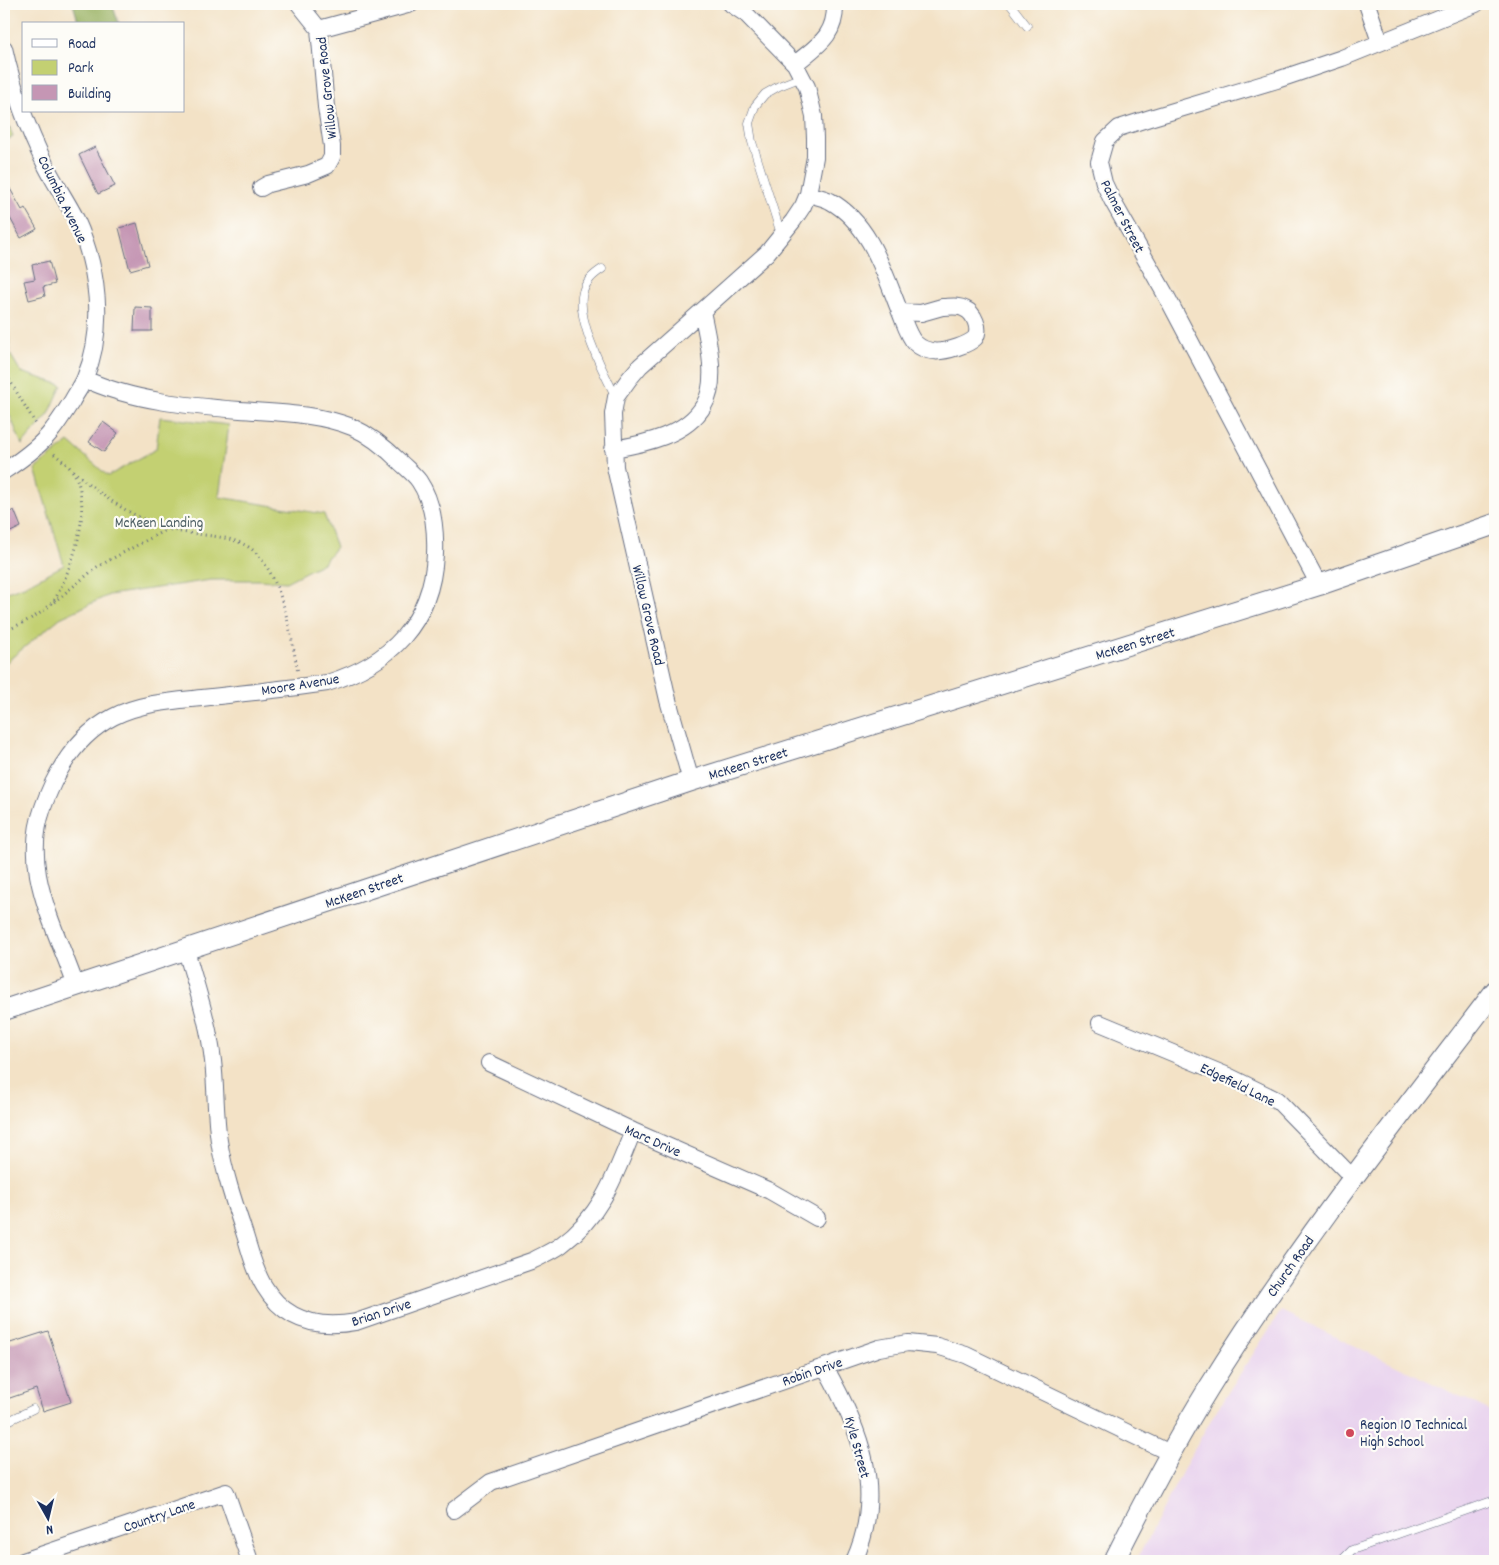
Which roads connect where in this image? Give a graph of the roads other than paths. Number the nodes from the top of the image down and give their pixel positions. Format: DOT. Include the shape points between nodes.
graph roads {
  1 [pos="299,4"];
  2 [pos="411,4"];
  3 [pos="731,4"];
  4 [pos="836,4"];
  5 [pos="1010,4"];
  6 [pos="1367,4"];
  7 [pos="1476,4"];
  8 [pos="1027,26"];
  9 [pos="319,28"];
  10 [pos="1380,42"];
  11 [pos="4,48"];
  12 [pos="799,70"];
  13 [pos="261,188"];
  14 [pos="808,194"];
  15 [pos="782,236"];
  16 [pos="602,269"];
  17 [pos="702,311"];
  18 [pos="900,312"];
  19 [pos="85,378"];
  20 [pos="616,397"];
  21 [pos="613,449"];
  22 [pos="4,471"];
  23 [pos="1495,524"];
  24 [pos="1319,585"];
  25 [pos="691,781"];
  26 [pos="186,950"];
  27 [pos="76,986"];
  28 [pos="1495,991"];
  29 [pos="4,1010"];
  30 [pos="1100,1023"];
  31 [pos="489,1063"];
  32 [pos="633,1132"];
  33 [pos="1353,1178"];
  34 [pos="817,1218"];
  35 [pos="825,1367"];
  36 [pos="32,1410"];
  37 [pos="4,1422"];
  38 [pos="1170,1454"];
  39 [pos="1495,1500"];
  40 [pos="454,1510"];
  41 [pos="23,1561"];
  42 [pos="250,1561"];
  43 [pos="854,1561"];
  44 [pos="1114,1561"];
  45 [pos="1341,1561"];
  1 -- 9 [label="street, Willow Grove Road"];
  2 -- 9 [label="street, Willow Grove Road"];
  3 -- 12 [label="street, Willow Grove Road" via="746,14"];
  4 -- 12 [label="street" via="830,32"];
  5 -- 8 [label="lane"];
  6 -- 10 [label="street"];
  7 -- 10 [label="street, Palmer Street"];
  9 -- 13 [label="street, Willow Grove Road" via="332,157 327,166"];
  10 -- 24 [label="street, Palmer Street" via="1277,80 1119,128 1105,141 1099,162 1112,200"];
  11 -- 19 [label="street, Columbia Avenue" via="23,115 46,167 75,217 94,272 97,313 94,349"];
  12 -- 14 [label="street, Willow Grove Road" via="814,116 814,157"];
  12 -- 15 [label="lane" via="765,94 755,106 749,123"];
  14 -- 15 [label="street, Willow Grove Road"];
  14 -- 18 [label="street" via="829,201 858,223"];
  15 -- 17 [label="street, Willow Grove Road" via="750,270"];
  16 -- 20 [label="lane" via="586,284 582,305 591,344"];
  17 -- 20 [label="street, Willow Grove Road" via="640,366"];
  17 -- 21 [label="street" via="710,364 710,385 705,404 695,418 681,428 636,445"];
  19 -- 22 [label="street, Columbia Avenue" via="52,431"];
  19 -- 27 [label="street, Moore Avenue" via="149,399 296,414 352,427 395,457 419,482 429,503 435,545 431,585 417,620 395,646 370,666 334,681 182,700 126,711 101,724 78,744 44,802 36,838 38,875 48,912"];
  20 -- 21 [label="street, Willow Grove Road"];
  21 -- 25 [label="street, Willow Grove Road" via="668,700"];
  23 -- 24 [label="street, McKeen Street"];
  24 -- 25 [label="street, McKeen Street"];
  25 -- 26 [label="street, McKeen Street"];
  26 -- 27 [label="street, McKeen Street"];
  26 -- 32 [label="street, Brian Drive" via="213,1060 219,1140 226,1178 264,1286 287,1312 300,1319 329,1326 356,1322 534,1260 559,1246 592,1216 610,1188"];
  27 -- 29 [label="street, McKeen Street"];
  28 -- 33 [label="street, Church Road"];
  30 -- 33 [label="street, Edgefield Lane" via="1277,1100"];
  31 -- 32 [label="street, Marc Drive"];
  32 -- 34 [label="street, Marc Drive" via="770,1191"];
  33 -- 38 [label="street, Church Road" via="1264,1303"];
  35 -- 38 [label="street, Robin Drive" via="880,1348 908,1343 938,1346 966,1356"];
  35 -- 40 [label="street, Robin Drive" via="491,1482"];
  35 -- 43 [label="street, Kyle Street" via="846,1404 869,1480 867,1520"];
  36 -- 37 [label="lane"];
  38 -- 44 [label="street, Church Road"];
  39 -- 45 [label="lane" via="1352,1550"];
  41 -- 42 [label="street, Country Lane" via="226,1492"];
}
